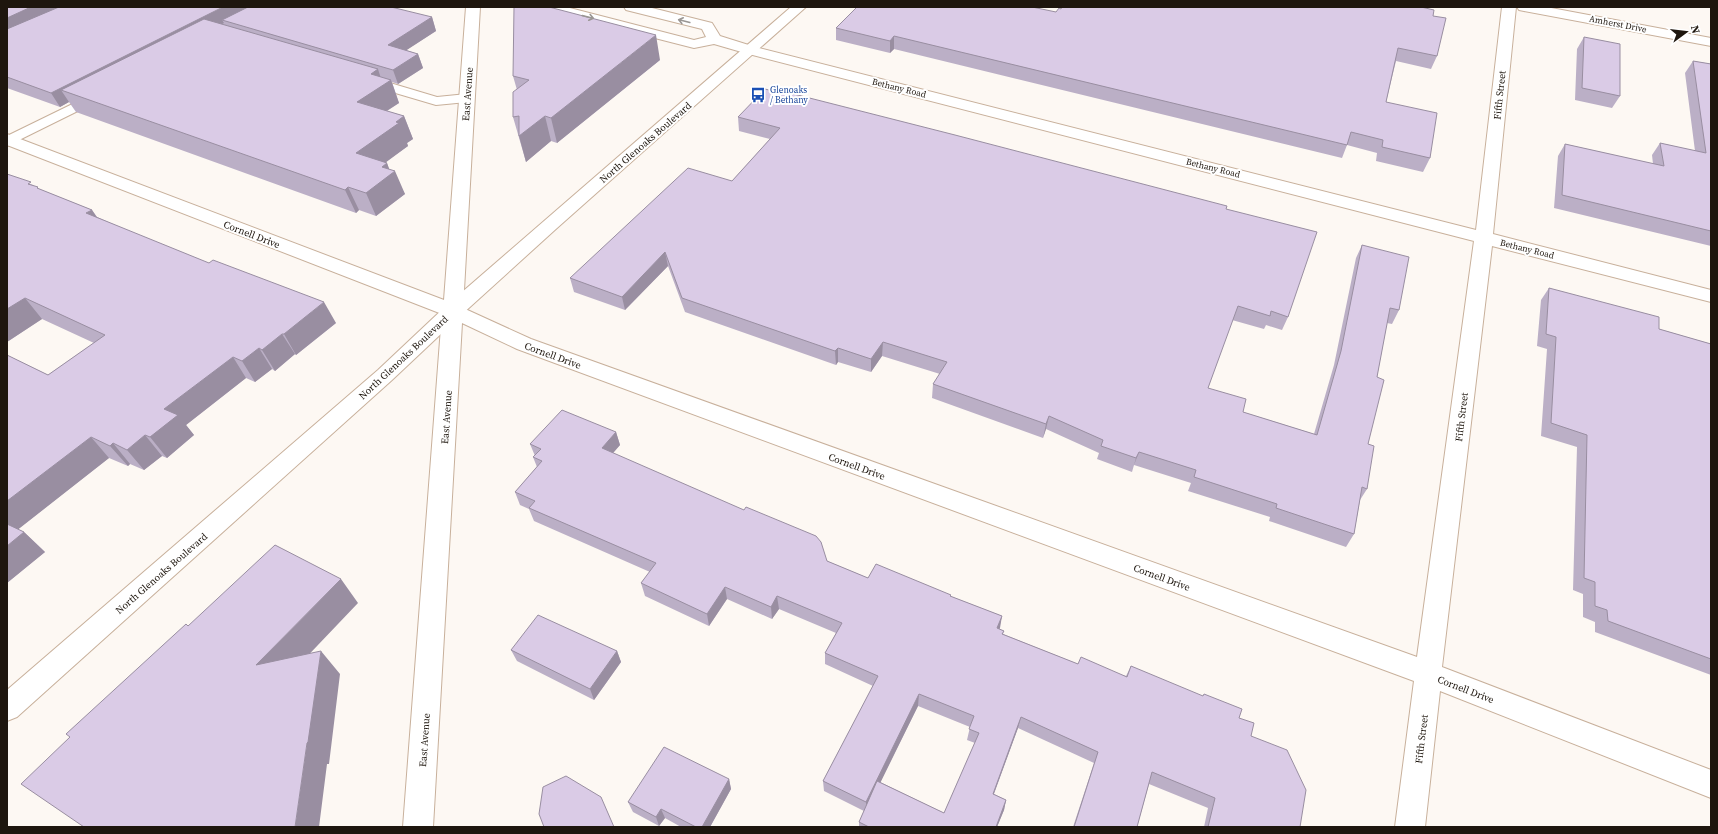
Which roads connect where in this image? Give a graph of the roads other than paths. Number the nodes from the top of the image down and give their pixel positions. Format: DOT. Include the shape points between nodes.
graph roads {
  1 [pos="473,7"];
  2 [pos="550,7"];
  3 [pos="631,7"];
  4 [pos="799,7"];
  5 [pos="1509,7"];
  6 [pos="1524,7"];
  7 [pos="715,39"];
  8 [pos="1711,42"];
  9 [pos="750,50"];
  10 [pos="360,78"];
  11 [pos="104,92"];
  12 [pos="467,98"];
  13 [pos="8,140"];
  14 [pos="1484,238"];
  15 [pos="1711,296"];
  16 [pos="453,312"];
  17 [pos="1428,674"];
  18 [pos="7,708"];
  19 [pos="1711,784"];
  20 [pos="418,827"];
  21 [pos="1410,827"];
  1 -- 12 [label="street, East Avenue"];
  2 -- 7 [label="street, one-way" via="694,44"];
  7 -- 3 [label="street, one-way" via="707,26"];
  4 -- 9 [label="street, North Glenoaks Boulevard"];
  5 -- 14 [label="street, Fifth Street"];
  6 -- 8 [label="street, Amherst Drive"];
  7 -- 9 [label="street, Bethany Road"];
  9 -- 14 [label="street, Bethany Road"];
  9 -- 16 [label="street, North Glenoaks Boulevard"];
  10 -- 12 [label="lane" via="436,101"];
  11 -- 13 [label="lane"];
  12 -- 16 [label="street, East Avenue"];
  13 -- 16 [label="street, Cornell Drive"];
  14 -- 15 [label="street, Bethany Road"];
  14 -- 17 [label="street, Fifth Street"];
  16 -- 17 [label="street, Cornell Drive" via="524,344"];
  16 -- 18 [label="street, North Glenoaks Boulevard"];
  16 -- 20 [label="street, East Avenue"];
  17 -- 19 [label="street, Cornell Drive"];
  17 -- 21 [label="street, Fifth Street"];
}
